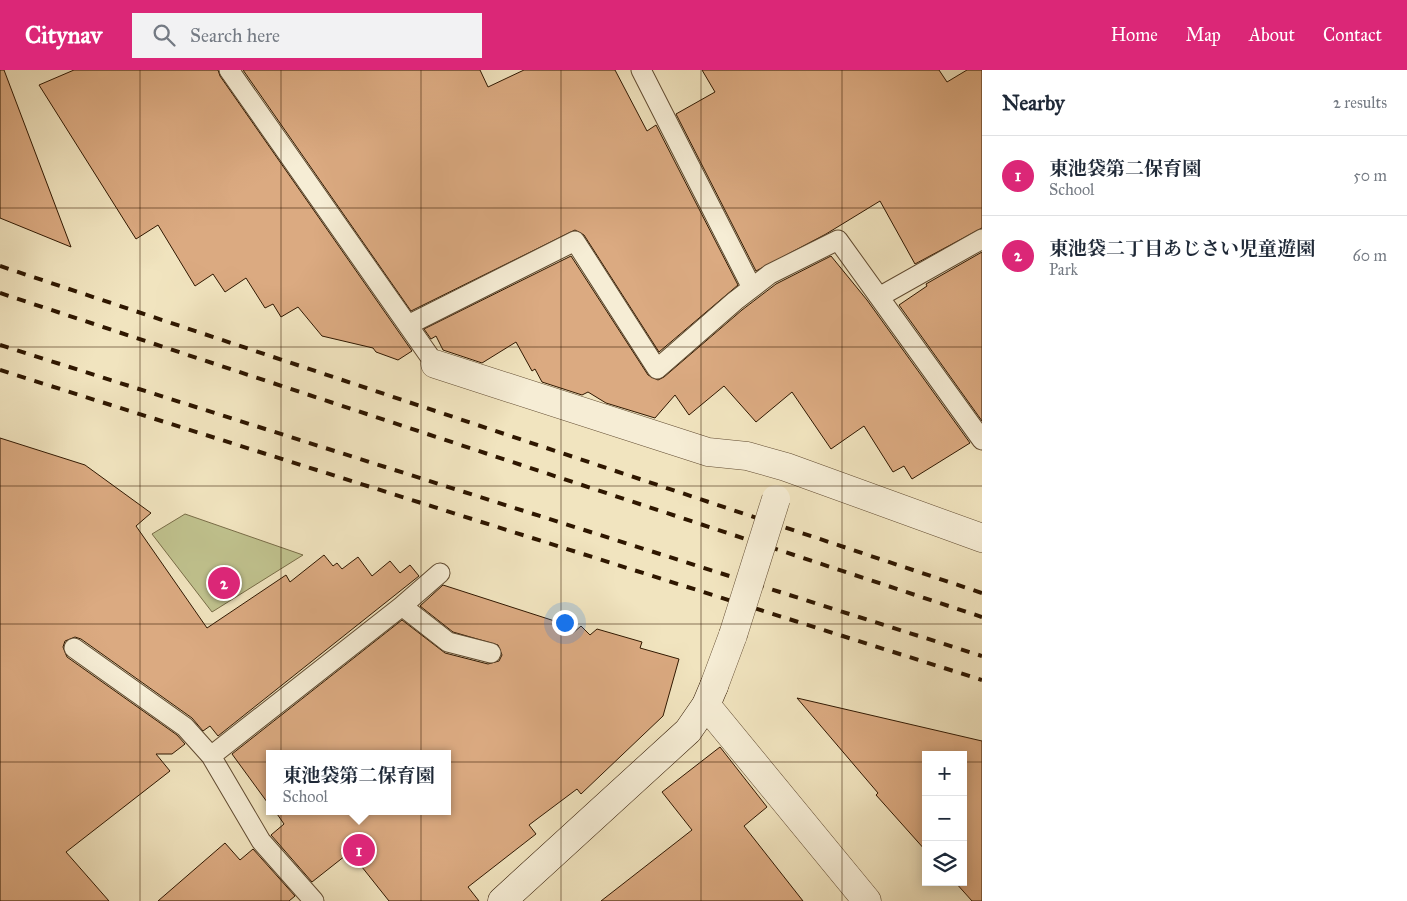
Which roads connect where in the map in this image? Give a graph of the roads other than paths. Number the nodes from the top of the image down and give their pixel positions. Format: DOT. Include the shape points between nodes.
graph roads {
  1 [pos="229,70"];
  2 [pos="641,70"];
  3 [pos="982,238"];
  4 [pos="752,288"];
  5 [pos="879,297"];
  6 [pos="408,325"];
  7 [pos="435,364"];
  8 [pos="982,440"];
  9 [pos="786,467"];
  10 [pos="982,538"];
  11 [pos="440,573"];
  12 [pos="402,606"];
  13 [pos="74,648"];
  14 [pos="491,653"];
  15 [pos="710,695"];
  16 [pos="211,756"];
  17 [pos="314,901"];
  18 [pos="502,901"];
  19 [pos="867,901"];
  1 -- 6 [label="lane"];
  2 -- 4 [label="lane"];
  3 -- 5 [label="lane"];
  4 -- 5 [label="lane" via="770,274 838,240"];
  4 -- 6 [label="lane" via="657,369 575,241"];
  5 -- 8 [label="lane"];
  6 -- 7 [label="lane"];
  7 -- 9 [label="street" via="708,452 747,456"];
  9 -- 10 [label="street"];
  9 -- 15 [label="street, bridge" via="733,635"];
  11 -- 12 [label="lane"];
  12 -- 14 [label="lane" via="448,642"];
  12 -- 16 [label="lane"];
  13 -- 16 [label="lane" via="185,727"];
  15 -- 18 [label="street" via="688,731"];
  15 -- 19 [label="street"];
  16 -- 17 [label="lane" via="261,841"];
}
